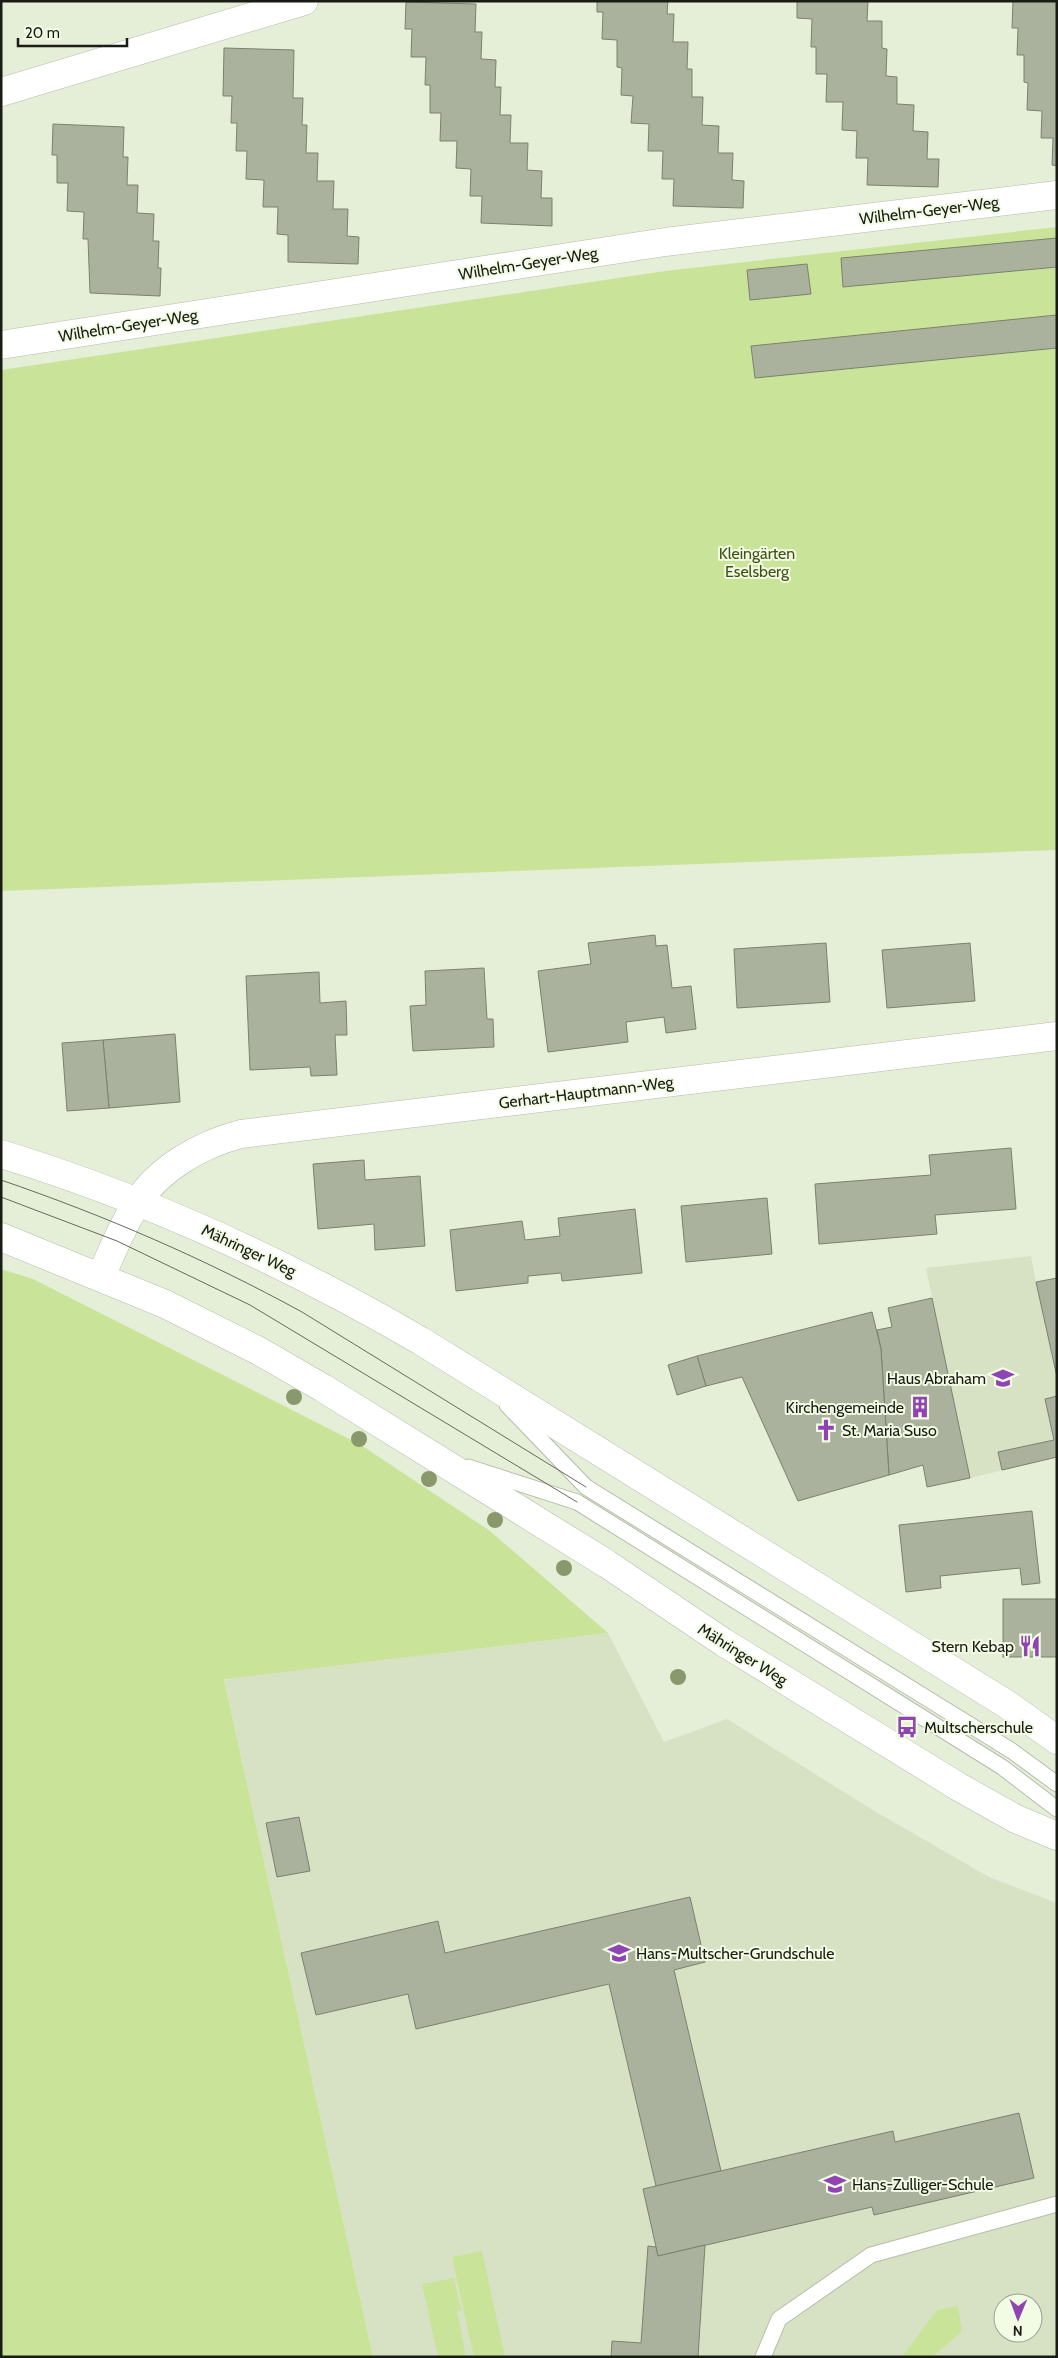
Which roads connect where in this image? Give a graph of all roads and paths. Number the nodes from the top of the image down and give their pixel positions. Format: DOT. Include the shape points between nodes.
graph roads {
  1 [pos="304,1"];
  2 [pos="1,92"];
  3 [pos="1057,195"];
  4 [pos="1,345"];
  5 [pos="1057,1036"];
  6 [pos="1,1154"];
  7 [pos="138,1202"];
  8 [pos="1,1237"];
  9 [pos="101,1276"];
  10 [pos="481,1379"];
  11 [pos="438,1458"];
  12 [pos="1057,1740"];
  13 [pos="1056,1783"];
  14 [pos="1057,1809"];
  15 [pos="1056,1836"];
  16 [pos="1057,2204"];
  17 [pos="763,2357"];
  1 -- 2 [label="street"];
  3 -- 4 [label="street, Wilhelm-Geyer-Weg" via="665,242"];
  5 -- 7 [label="street, Gerhart-Hauptmann-Weg" via="258,1130 223,1138 193,1153 162,1176"];
  6 -- 7 [label="street, Mähringer Weg"];
  7 -- 9 [label="street, Gerhart-Hauptmann-Weg"];
  7 -- 10 [label="street, Mähringer Weg" via="247,1248 330,1289"];
  8 -- 9 [label="street, Mähringer Weg"];
  9 -- 11 [label="street, Mähringer Weg" via="259,1351"];
  10 -- 12 [label="street, Mähringer Weg" via="1008,1705"];
  10 -- 13 [label="lane, Mähringer Weg" via="586,1487 1012,1751"];
  11 -- 14 [label="lane, Mähringer Weg" via="577,1502 1002,1767"];
  11 -- 15 [label="street, Mähringer Weg" via="607,1564 723,1642 953,1784 1016,1819"];
  16 -- 17 [label="lane" via="871,2255 779,2319"];
}
